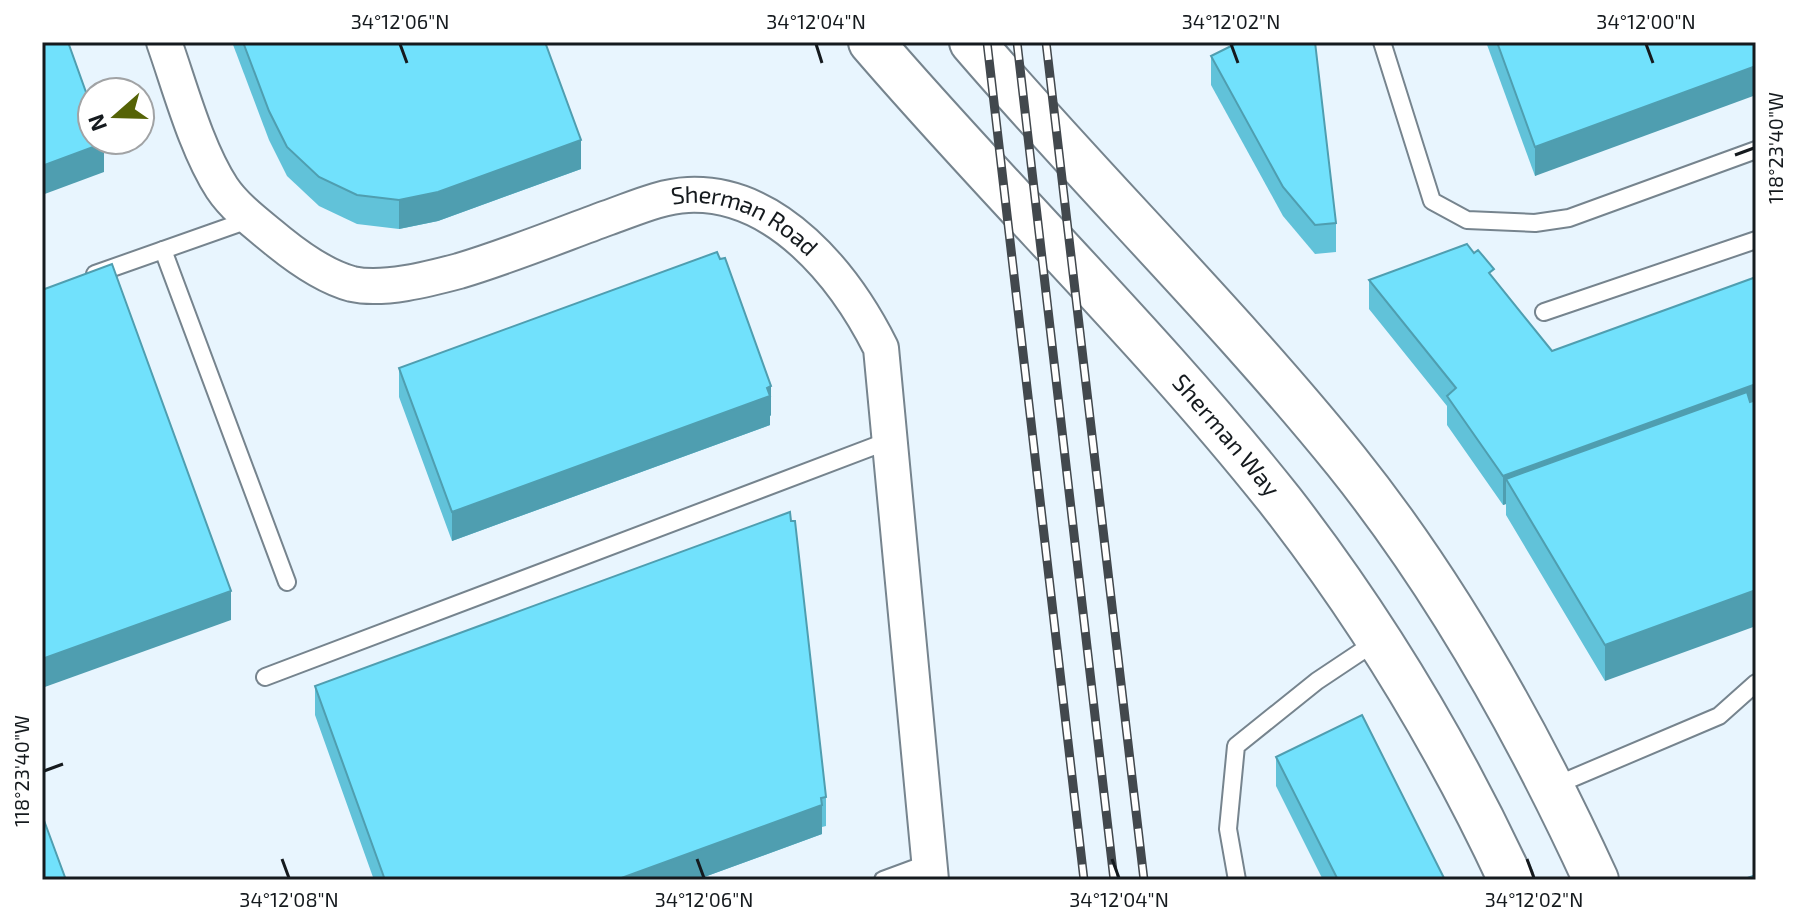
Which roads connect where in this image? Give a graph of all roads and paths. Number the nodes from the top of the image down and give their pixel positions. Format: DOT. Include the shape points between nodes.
graph roads {
  1 [pos="164,42"];
  2 [pos="871,42"];
  3 [pos="972,42"];
  4 [pos="1382,42"];
  5 [pos="1756,150"];
  6 [pos="251,219"];
  7 [pos="1756,240"];
  8 [pos="163,250"];
  9 [pos="82,279"];
  10 [pos="1544,312"];
  11 [pos="888,441"];
  12 [pos="287,582"];
  13 [pos="1378,641"];
  14 [pos="265,677"];
  15 [pos="1756,683"];
  16 [pos="1553,786"];
  17 [pos="930,872"];
  18 [pos="883,880"];
  19 [pos="1237,880"];
  20 [pos="1511,880"];
  21 [pos="1596,880"];
  1 -- 6 [label="street, Sherman Road" via="222,188"];
  2 -- 13 [label="main road, Sherman Way" via="1145,342 1282,504"];
  3 -- 16 [label="main road" via="1209,299 1347,463 1430,577"];
  4 -- 5 [label="lane" via="1432,201 1467,220 1535,223 1569,218"];
  6 -- 8 [label="lane"];
  6 -- 11 [label="street, Sherman Road" via="302,260 353,284 416,283 647,204 687,195 725,197 776,221 821,258 858,303 881,348"];
  7 -- 10 [label="lane"];
  8 -- 9 [label="lane"];
  8 -- 12 [label="lane"];
  11 -- 14 [label="lane"];
  11 -- 17 [label="street, Sherman Road"];
  13 -- 19 [label="lane" via="1317,681 1236,746 1228,829"];
  13 -- 20 [label="main road, Sherman Way" via="1425,714"];
  15 -- 16 [label="lane" via="1719,716"];
  16 -- 21 [label="main road"];
  17 -- 18 [label="lane"];
}
